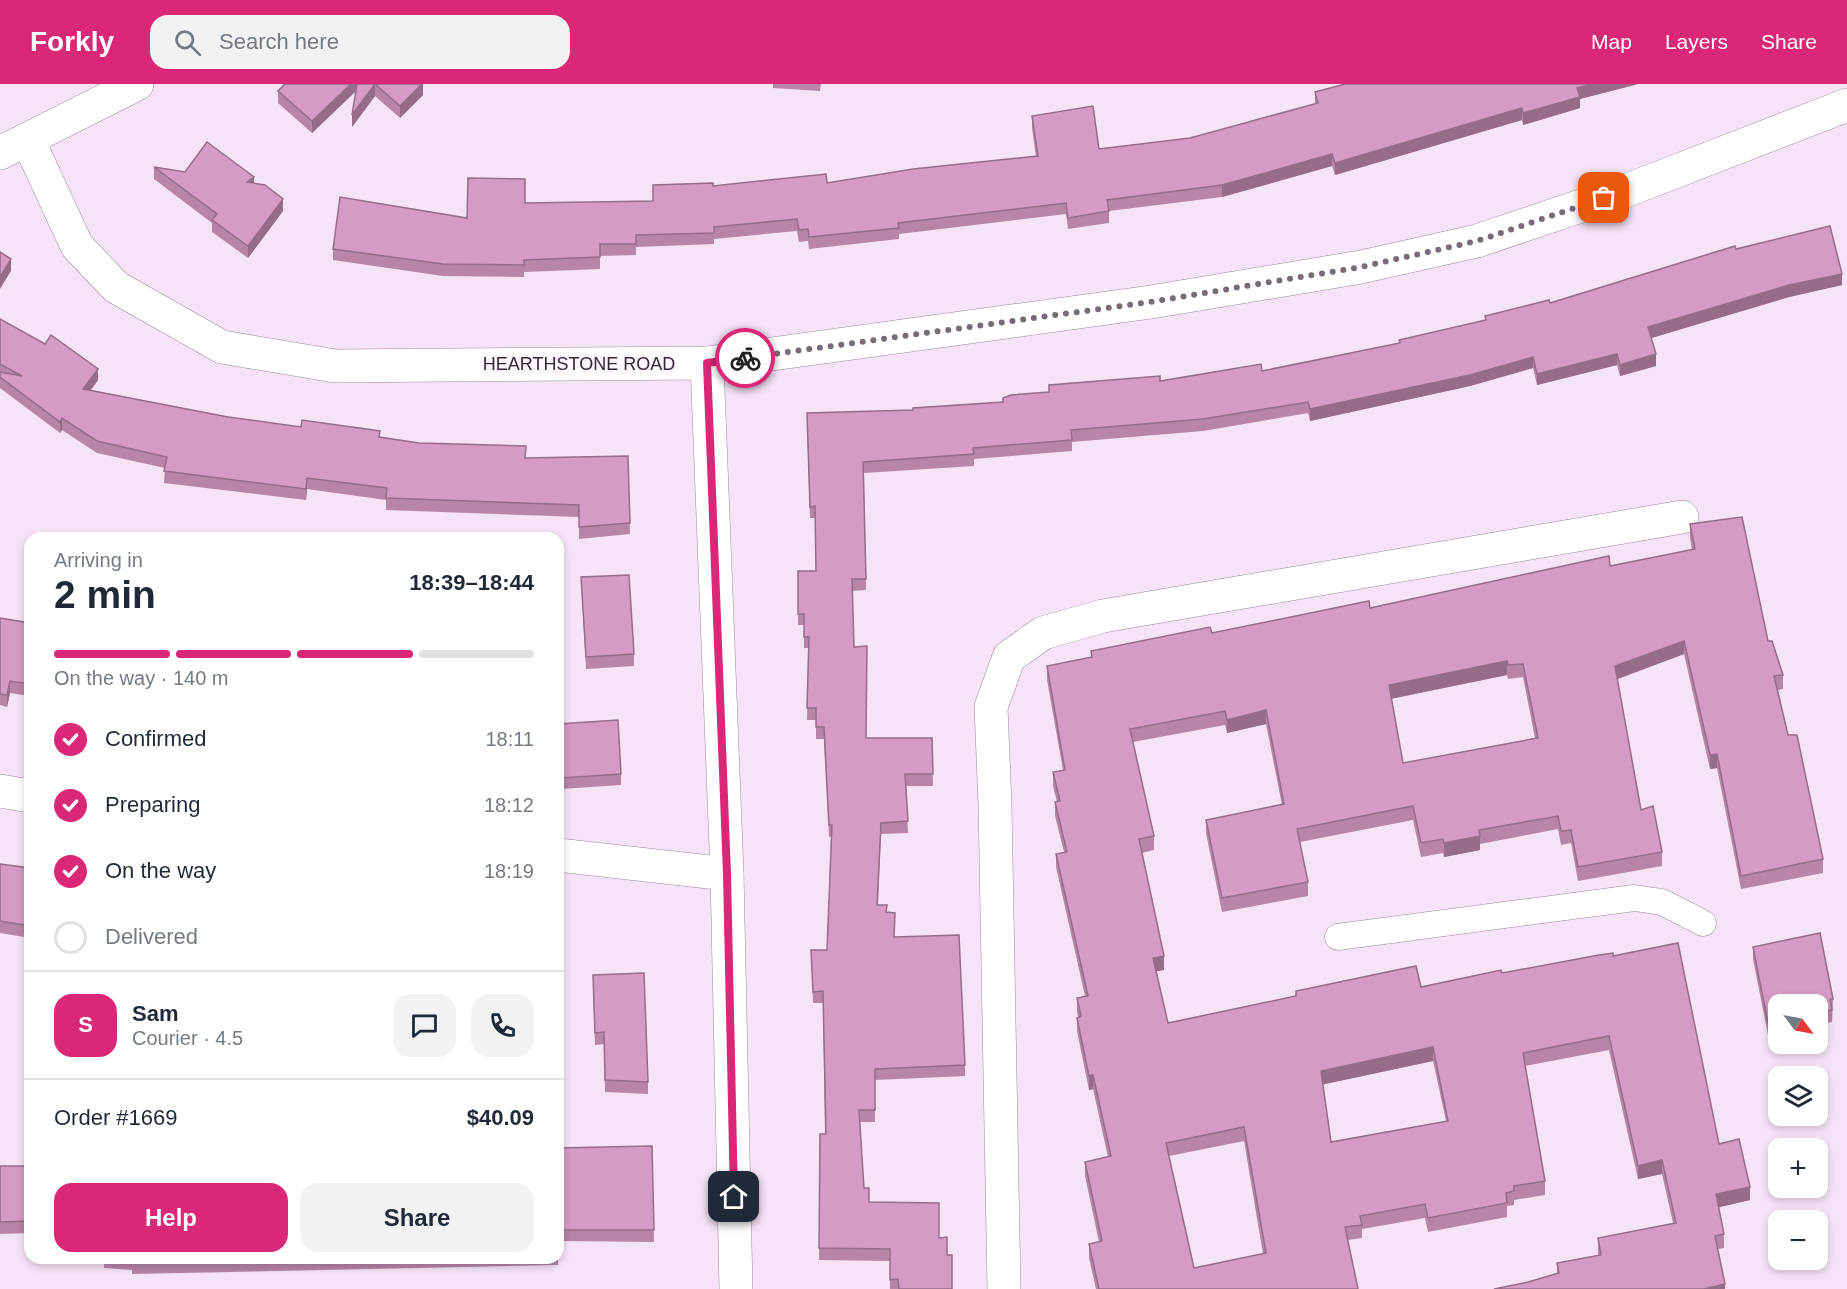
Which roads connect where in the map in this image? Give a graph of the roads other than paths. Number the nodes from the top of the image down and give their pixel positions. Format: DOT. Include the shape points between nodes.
graph roads {
  1 [pos="136,84"];
  2 [pos="1847,105"];
  3 [pos="14,146"];
  4 [pos="707,363"];
  5 [pos="1682,517"];
  6 [pos="0,791"];
  7 [pos="24,795"];
  8 [pos="564,856"];
  9 [pos="727,874"];
  10 [pos="1703,923"];
  11 [pos="1338,937"];
  12 [pos="736,1289"];
  13 [pos="1005,1289"];
  1 -- 3 [label="street"];
  2 -- 4 [label="street, HEARTHSTONE ROAD" via="1625,191 1477,241 1361,267 1150,302"];
  3 -- 4 [label="street, HEARTHSTONE ROAD" via="77,246 116,287 222,347 335,366"];
  4 -- 9 [label="street"];
  5 -- 13 [label="street" via="1103,616 1043,633 1009,657 991,707"];
  6 -- 7 [label="street"];
  8 -- 9 [label="street"];
  9 -- 12 [label="street"];
  10 -- 11 [label="lane" via="1662,902 1634,898"];
}
